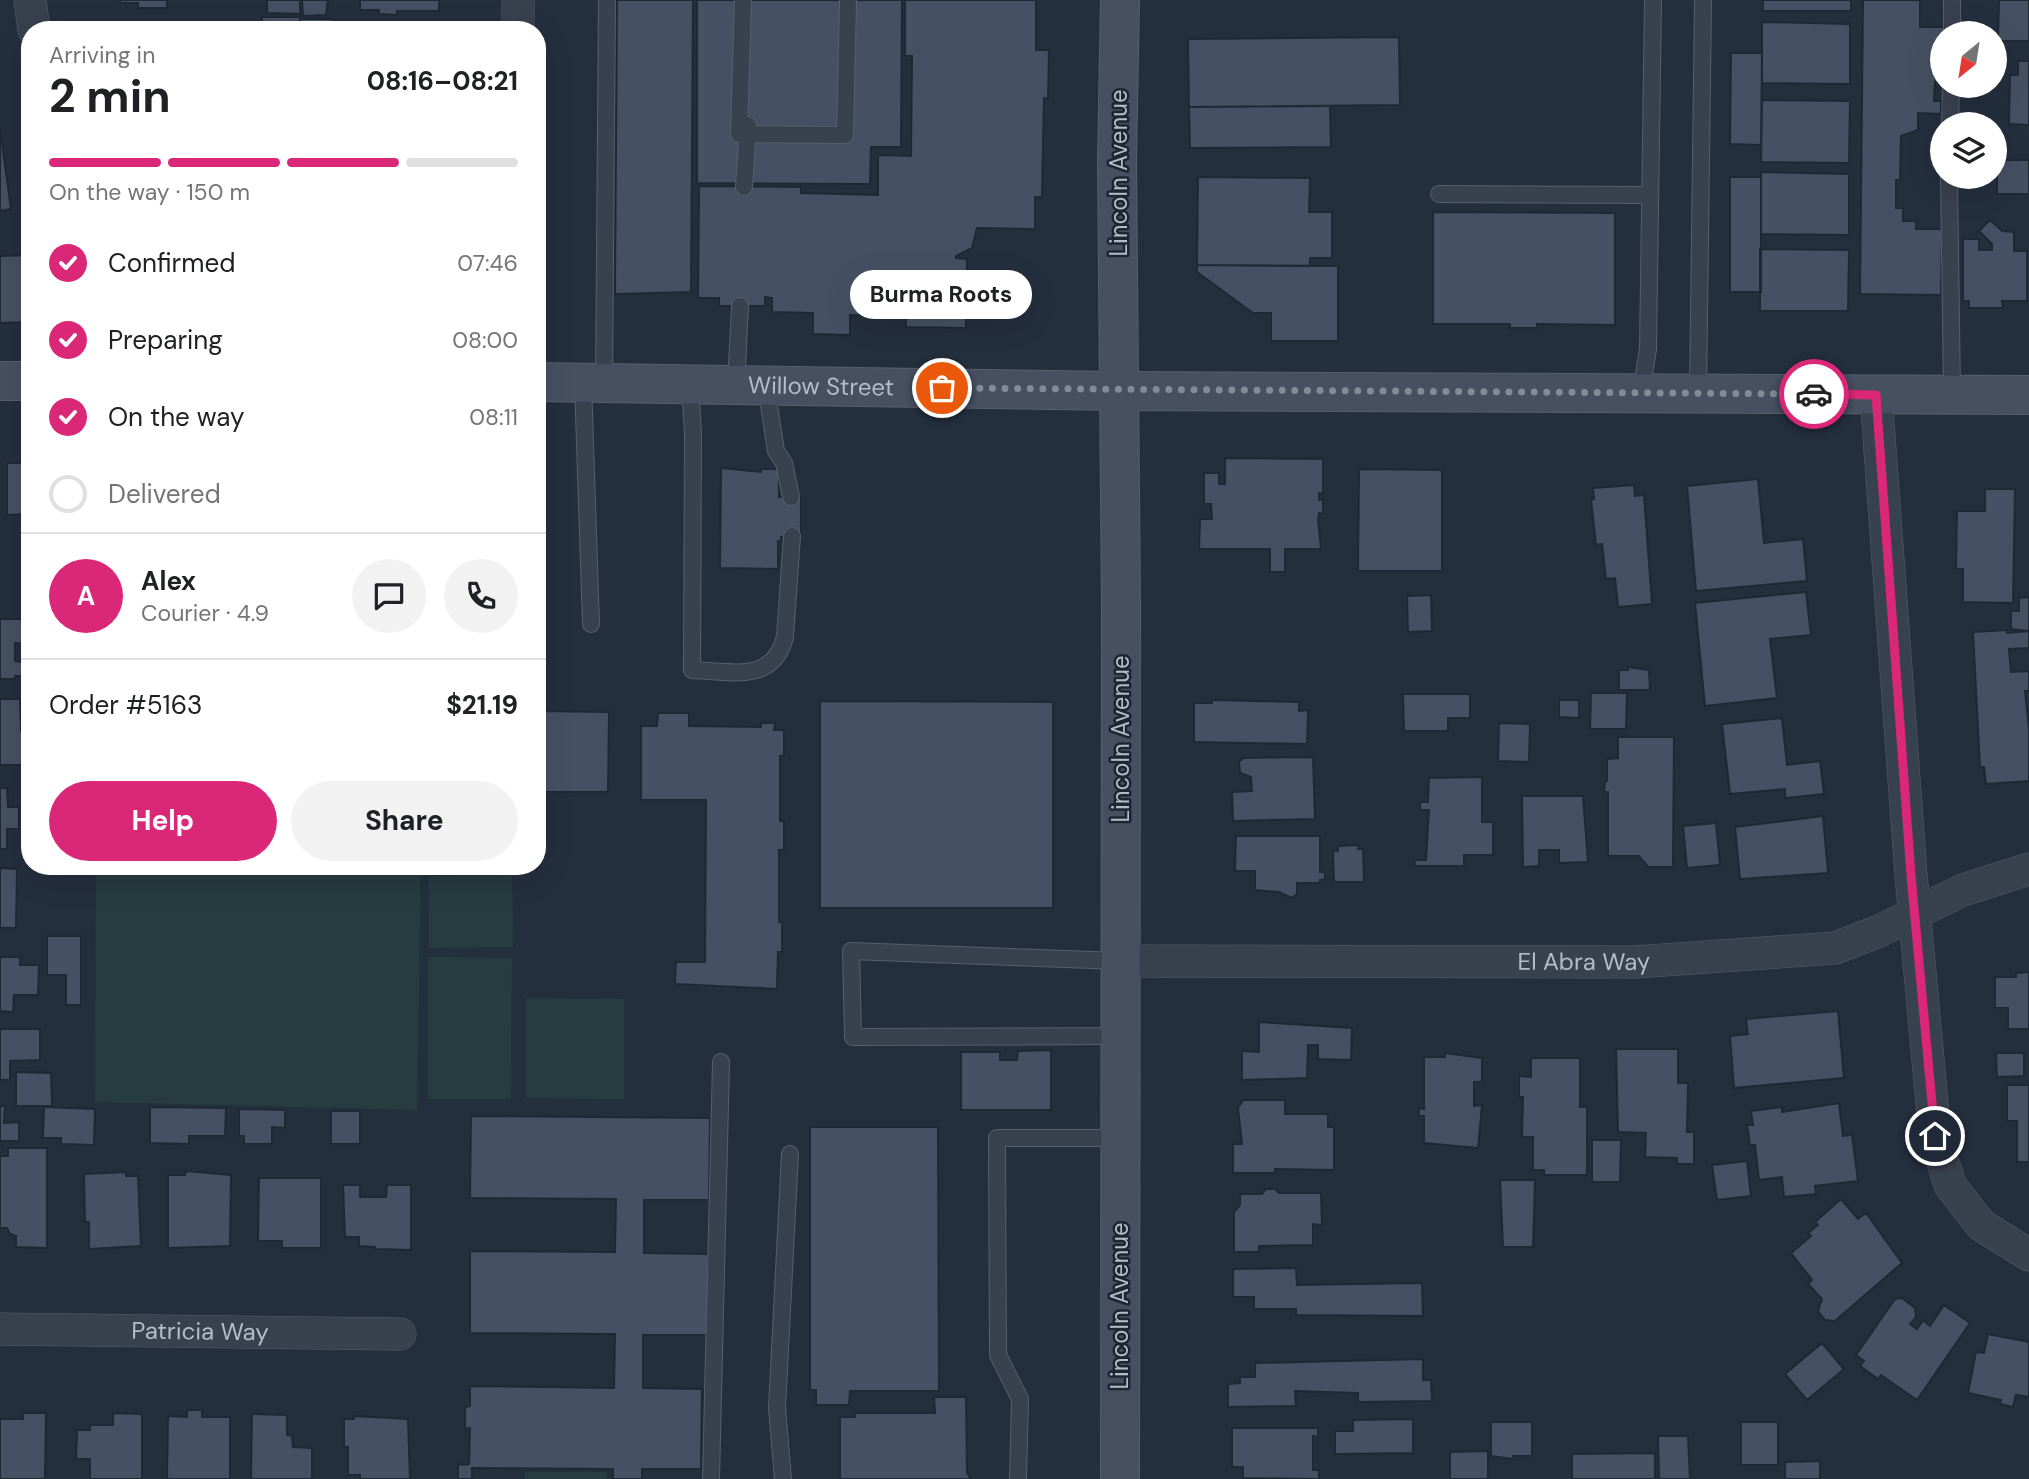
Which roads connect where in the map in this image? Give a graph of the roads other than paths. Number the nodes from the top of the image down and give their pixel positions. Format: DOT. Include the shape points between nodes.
graph roads {
  1 [pos="30,0"];
  2 [pos="518,0"];
  3 [pos="607,0"];
  4 [pos="743,0"];
  5 [pos="753,0"];
  6 [pos="841,0"];
  7 [pos="848,0"];
  8 [pos="1120,0"];
  9 [pos="1653,0"];
  10 [pos="1703,0"];
  11 [pos="1952,0"];
  12 [pos="33,21"];
  13 [pos="518,21"];
  14 [pos="1952,21"];
  15 [pos="748,134"];
  16 [pos="744,187"];
  17 [pos="1949,189"];
  18 [pos="1439,194"];
  19 [pos="1650,195"];
  20 [pos="740,306"];
  21 [pos="0,381"];
  22 [pos="21,381"];
  23 [pos="546,382"];
  24 [pos="593,383"];
  25 [pos="690,385"];
  26 [pos="751,386"];
  27 [pos="1121,391"];
  28 [pos="1641,394"];
  29 [pos="1698,394"];
  30 [pos="1876,395"];
  31 [pos="1952,395"];
  32 [pos="2029,395"];
  33 [pos="791,497"];
  34 [pos="792,536"];
  35 [pos="591,624"];
  36 [pos="2029,869"];
  37 [pos="1914,915"];
  38 [pos="1121,961"];
  39 [pos="1120,1037"];
  40 [pos="721,1062"];
  41 [pos="1119,1139"];
  42 [pos="790,1154"];
  43 [pos="2029,1255"];
  44 [pos="0,1329"];
  45 [pos="400,1334"];
  46 [pos="711,1479"];
  47 [pos="783,1479"];
  48 [pos="1018,1479"];
  49 [pos="1120,1479"];
  1 -- 12 [label="street"];
  2 -- 13 [label="street"];
  3 -- 24 [label="lane"];
  4 -- 7 [label="lane" via="739,134 832,135 845,135"];
  5 -- 15 [label="lane"];
  6 -- 15 [label="lane" via="840,137"];
  8 -- 27 [label="main road, Lincoln Avenue"];
  9 -- 19 [label="lane"];
  10 -- 29 [label="lane"];
  11 -- 14 [label="lane"];
  15 -- 16 [label="lane"];
  17 -- 31 [label="lane"];
  18 -- 19 [label="lane"];
  19 -- 28 [label="lane" via="1648,349"];
  20 -- 26 [label="lane"];
  21 -- 22 [label="main road"];
  23 -- 24 [label="main road, Willow Street"];
  24 -- 25 [label="main road, Willow Street"];
  24 -- 35 [label="lane"];
  25 -- 26 [label="main road, Willow Street"];
  25 -- 34 [label="lane" via="692,670 750,671 770,666 781,653"];
  26 -- 27 [label="main road, Willow Street"];
  26 -- 33 [label="lane" via="784,463"];
  27 -- 28 [label="main road, Willow Street"];
  27 -- 38 [label="main road, Lincoln Avenue"];
  28 -- 29 [label="main road, Willow Street"];
  29 -- 30 [label="main road, Willow Street"];
  30 -- 31 [label="main road, Willow Street"];
  30 -- 37 [label="street"];
  31 -- 32 [label="main road, Willow Street"];
  36 -- 37 [label="street, El Abra Way" via="1964,890"];
  37 -- 38 [label="street, El Abra Way" via="1835,947 1635,962"];
  37 -- 43 [label="street" via="1935,1136 1950,1185 1981,1225"];
  38 -- 39 [label="main road, Lincoln Avenue"];
  38 -- 39 [label="lane" via="851,951 853,1037"];
  39 -- 41 [label="main road, Lincoln Avenue"];
  40 -- 46 [label="lane"];
  41 -- 48 [label="lane" via="997,1138 998,1355 1020,1399"];
  41 -- 49 [label="main road, Lincoln Avenue"];
  42 -- 47 [label="lane" via="777,1408"];
  44 -- 45 [label="street, Patricia Way"];
}
